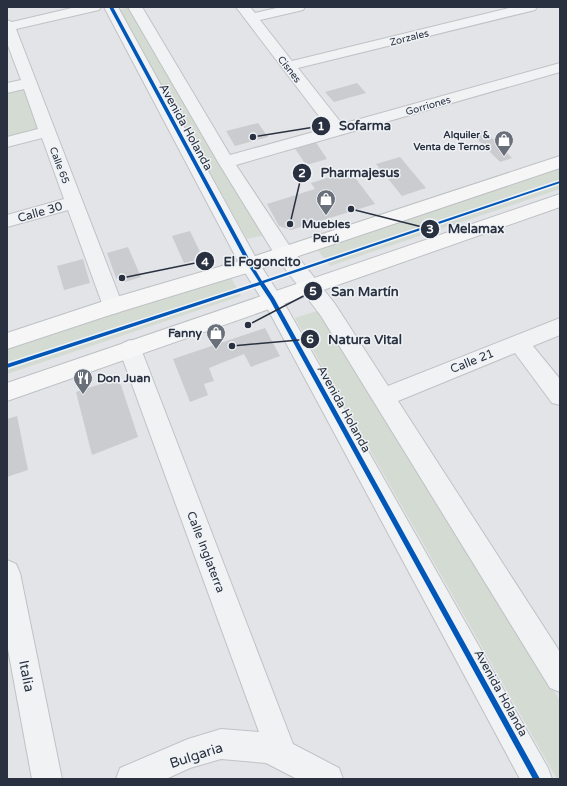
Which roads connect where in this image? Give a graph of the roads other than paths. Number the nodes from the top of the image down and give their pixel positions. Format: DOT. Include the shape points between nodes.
graph roads {
  1 [pos="94,7"];
  2 [pos="111,7"];
  3 [pos="135,7"];
  4 [pos="298,7"];
  5 [pos="530,7"];
  6 [pos="247,12"];
  7 [pos="7,26"];
  8 [pos="288,66"];
  9 [pos="558,70"];
  10 [pos="29,83"];
  11 [pos="7,88"];
  12 [pos="338,130"];
  13 [pos="47,132"];
  14 [pos="7,142"];
  15 [pos="226,162"];
  16 [pos="560,162"];
  17 [pos="560,200"];
  18 [pos="74,202"];
  19 [pos="7,221"];
  20 [pos="284,253"];
  21 [pos="250,265"];
  22 [pos="309,288"];
  23 [pos="272,300"];
  24 [pos="113,306"];
  25 [pos="560,326"];
  26 [pos="7,341"];
  27 [pos="519,343"];
  28 [pos="130,349"];
  29 [pos="7,392"];
  30 [pos="560,396"];
  31 [pos="384,397"];
  32 [pos="7,573"];
  33 [pos="560,678"];
  34 [pos="282,755"];
  35 [pos="46,779"];
  36 [pos="131,779"];
  37 [pos="328,779"];
  38 [pos="537,779"];
  1 -- 7 [label="street"];
  2 -- 21 [label="street, Avenida Holanda"];
  3 -- 15 [label="street, Avenida Holanda"];
  4 -- 6 [label="street"];
  5 -- 8 [label="street, Zorzales"];
  6 -- 8 [label="street, Cisnes"];
  7 -- 10 [label="street, Calle 65"];
  8 -- 12 [label="street, Cisnes"];
  9 -- 12 [label="street, Gorriones"];
  10 -- 11 [label="street"];
  10 -- 13 [label="street, Calle 65"];
  12 -- 15 [label="street, Gorriones"];
  13 -- 14 [label="street"];
  13 -- 18 [label="street, Calle 65"];
  15 -- 20 [label="street, Avenida Holanda"];
  16 -- 20 [label="main road"];
  17 -- 22 [label="main road"];
  18 -- 19 [label="street, Calle 30"];
  18 -- 24 [label="street, Calle 65"];
  20 -- 21 [label="main road"];
  20 -- 22 [label="street, Avenida Holanda"];
  21 -- 23 [label="street, Avenida Holanda"];
  21 -- 24 [label="main road"];
  22 -- 23 [label="main road"];
  22 -- 31 [label="street, Avenida Holanda" via="328,310"];
  23 -- 28 [label="main road"];
  23 -- 38 [label="street, Avenida Holanda"];
  24 -- 26 [label="main road"];
  25 -- 27 [label="street, Calle 21"];
  27 -- 30 [label="street"];
  27 -- 31 [label="street, Calle 21"];
  28 -- 29 [label="main road"];
  28 -- 34 [label="street, Calle Inglaterra"];
  31 -- 33 [label="street, Avenida Holanda"];
  32 -- 35 [label="street, Italia"];
  34 -- 36 [label="street, Bulgaria" via="269,748 221,744 188,754"];
  34 -- 37 [label="street, Bulgaria"];
}
